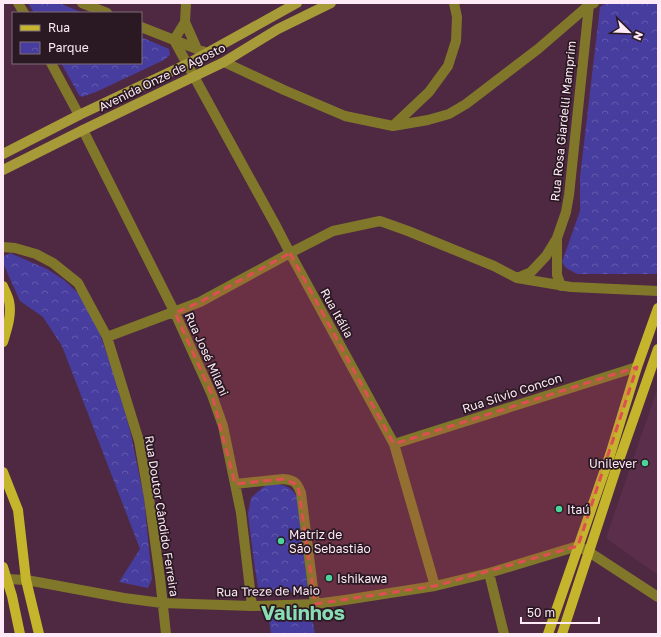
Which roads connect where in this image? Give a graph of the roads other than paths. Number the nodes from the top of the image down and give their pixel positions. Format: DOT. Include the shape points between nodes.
graph roads {
  1 [pos="18,3"];
  2 [pos="82,3"];
  3 [pos="186,3"];
  4 [pos="297,3"];
  5 [pos="331,3"];
  6 [pos="454,3"];
  7 [pos="592,4"];
  8 [pos="23,12"];
  9 [pos="104,12"];
  10 [pos="185,22"];
  11 [pos="142,27"];
  12 [pos="174,40"];
  13 [pos="202,51"];
  14 [pos="224,62"];
  15 [pos="52,64"];
  16 [pos="187,64"];
  17 [pos="194,76"];
  18 [pos="79,115"];
  19 [pos="393,126"];
  20 [pos="83,130"];
  21 [pos="3,154"];
  22 [pos="3,170"];
  23 [pos="557,238"];
  24 [pos="3,247"];
  25 [pos="290,253"];
  26 [pos="517,278"];
  27 [pos="3,286"];
  28 [pos="561,286"];
  29 [pos="658,292"];
  30 [pos="658,308"];
  31 [pos="175,313"];
  32 [pos="107,337"];
  33 [pos="3,342"];
  34 [pos="658,349"];
  35 [pos="656,362"];
  36 [pos="637,367"];
  37 [pos="394,444"];
  38 [pos="3,472"];
  39 [pos="235,484"];
  40 [pos="578,546"];
  41 [pos="589,552"];
  42 [pos="3,567"];
  43 [pos="489,573"];
  44 [pos="5,578"];
  45 [pos="26,580"];
  46 [pos="435,586"];
  47 [pos="658,597"];
  48 [pos="162,603"];
  49 [pos="315,604"];
  50 [pos="252,606"];
  51 [pos="20,634"];
  52 [pos="39,634"];
  53 [pos="166,634"];
  54 [pos="504,634"];
  55 [pos="548,634"];
  56 [pos="562,634"];
  1 -- 8 [label="street"];
  2 -- 9 [label="street"];
  3 -- 10 [label="street"];
  4 -- 13 [label="main road, Avenida Onze de Agosto"];
  5 -- 14 [label="main road, Avenida Onze de Agosto" via="278,29"];
  6 -- 19 [label="street" via="457,17 456,41 448,66 429,92"];
  7 -- 19 [label="street" via="466,104 449,114"];
  7 -- 23 [label="street, Rua Rosa Giardelli Mamprim" via="569,196"];
  10 -- 12 [label="street"];
  10 -- 13 [label="street"];
  11 -- 12 [label="street"];
  12 -- 13 [label="street"];
  12 -- 16 [label="street, Rua Itália"];
  13 -- 16 [label="main road, Avenida Onze de Agosto"];
  14 -- 17 [label="main road, Avenida Onze de Agosto"];
  14 -- 19 [label="street" via="345,116"];
  15 -- 18 [label="street"];
  16 -- 17 [label="street, Rua Itália"];
  16 -- 18 [label="main road, Avenida Onze de Agosto"];
  17 -- 20 [label="main road, Avenida Onze de Agosto"];
  17 -- 25 [label="street, Rua Itália"];
  18 -- 21 [label="main road, Avenida Onze de Agosto"];
  20 -- 22 [label="main road, Avenida Onze de Agosto"];
  20 -- 31 [label="street, Rua José Milani"];
  23 -- 26 [label="street, Rua Rosa Giardelli Mamprim" via="546,256 531,272"];
  23 -- 28 [label="street, Rua Rosa Giardelli Mamprim" via="557,275"];
  24 -- 32 [label="street, Rua Doutor Cândido Ferreira" via="36,254 53,263 78,283"];
  25 -- 26 [label="street" via="333,231 380,221 494,266"];
  25 -- 31 [label="street"];
  25 -- 37 [label="street, Rua Itália"];
  26 -- 28 [label="street"];
  27 -- 33 [label="main road" via="9,301 10,316"];
  28 -- 29 [label="street"];
  30 -- 36 [label="main road"];
  31 -- 32 [label="street"];
  31 -- 39 [label="street, Rua José Milani" via="223,426"];
  32 -- 48 [label="street, Rua Doutor Cândido Ferreira" via="139,441"];
  34 -- 35 [label="main road"];
  35 -- 36 [label="main road"];
  35 -- 41 [label="main road" via="617,466"];
  36 -- 37 [label="street, Rua Sílvio Concon"];
  36 -- 40 [label="main road"];
  37 -- 46 [label="street, Rua Itália"];
  38 -- 45 [label="main road" via="18,510"];
  39 -- 49 [label="street" via="283,479 291,480 298,485"];
  39 -- 50 [label="street, Rua José Milani"];
  40 -- 41 [label="street"];
  40 -- 43 [label="street, Rua Treze de Maio"];
  40 -- 55 [label="main road"];
  41 -- 47 [label="street"];
  41 -- 56 [label="main road"];
  42 -- 44 [label="main road"];
  43 -- 46 [label="street, Rua Treze de Maio"];
  43 -- 54 [label="street"];
  44 -- 45 [label="street, Rua Treze de Maio"];
  44 -- 51 [label="main road" via="12,596"];
  45 -- 48 [label="street, Rua Treze de Maio"];
  45 -- 52 [label="main road"];
  46 -- 49 [label="street, Rua Treze de Maio"];
  48 -- 50 [label="street, Rua Treze de Maio"];
  48 -- 53 [label="street, Rua Doutor Cândido Ferreira"];
  49 -- 50 [label="street, Rua Treze de Maio"];
}
